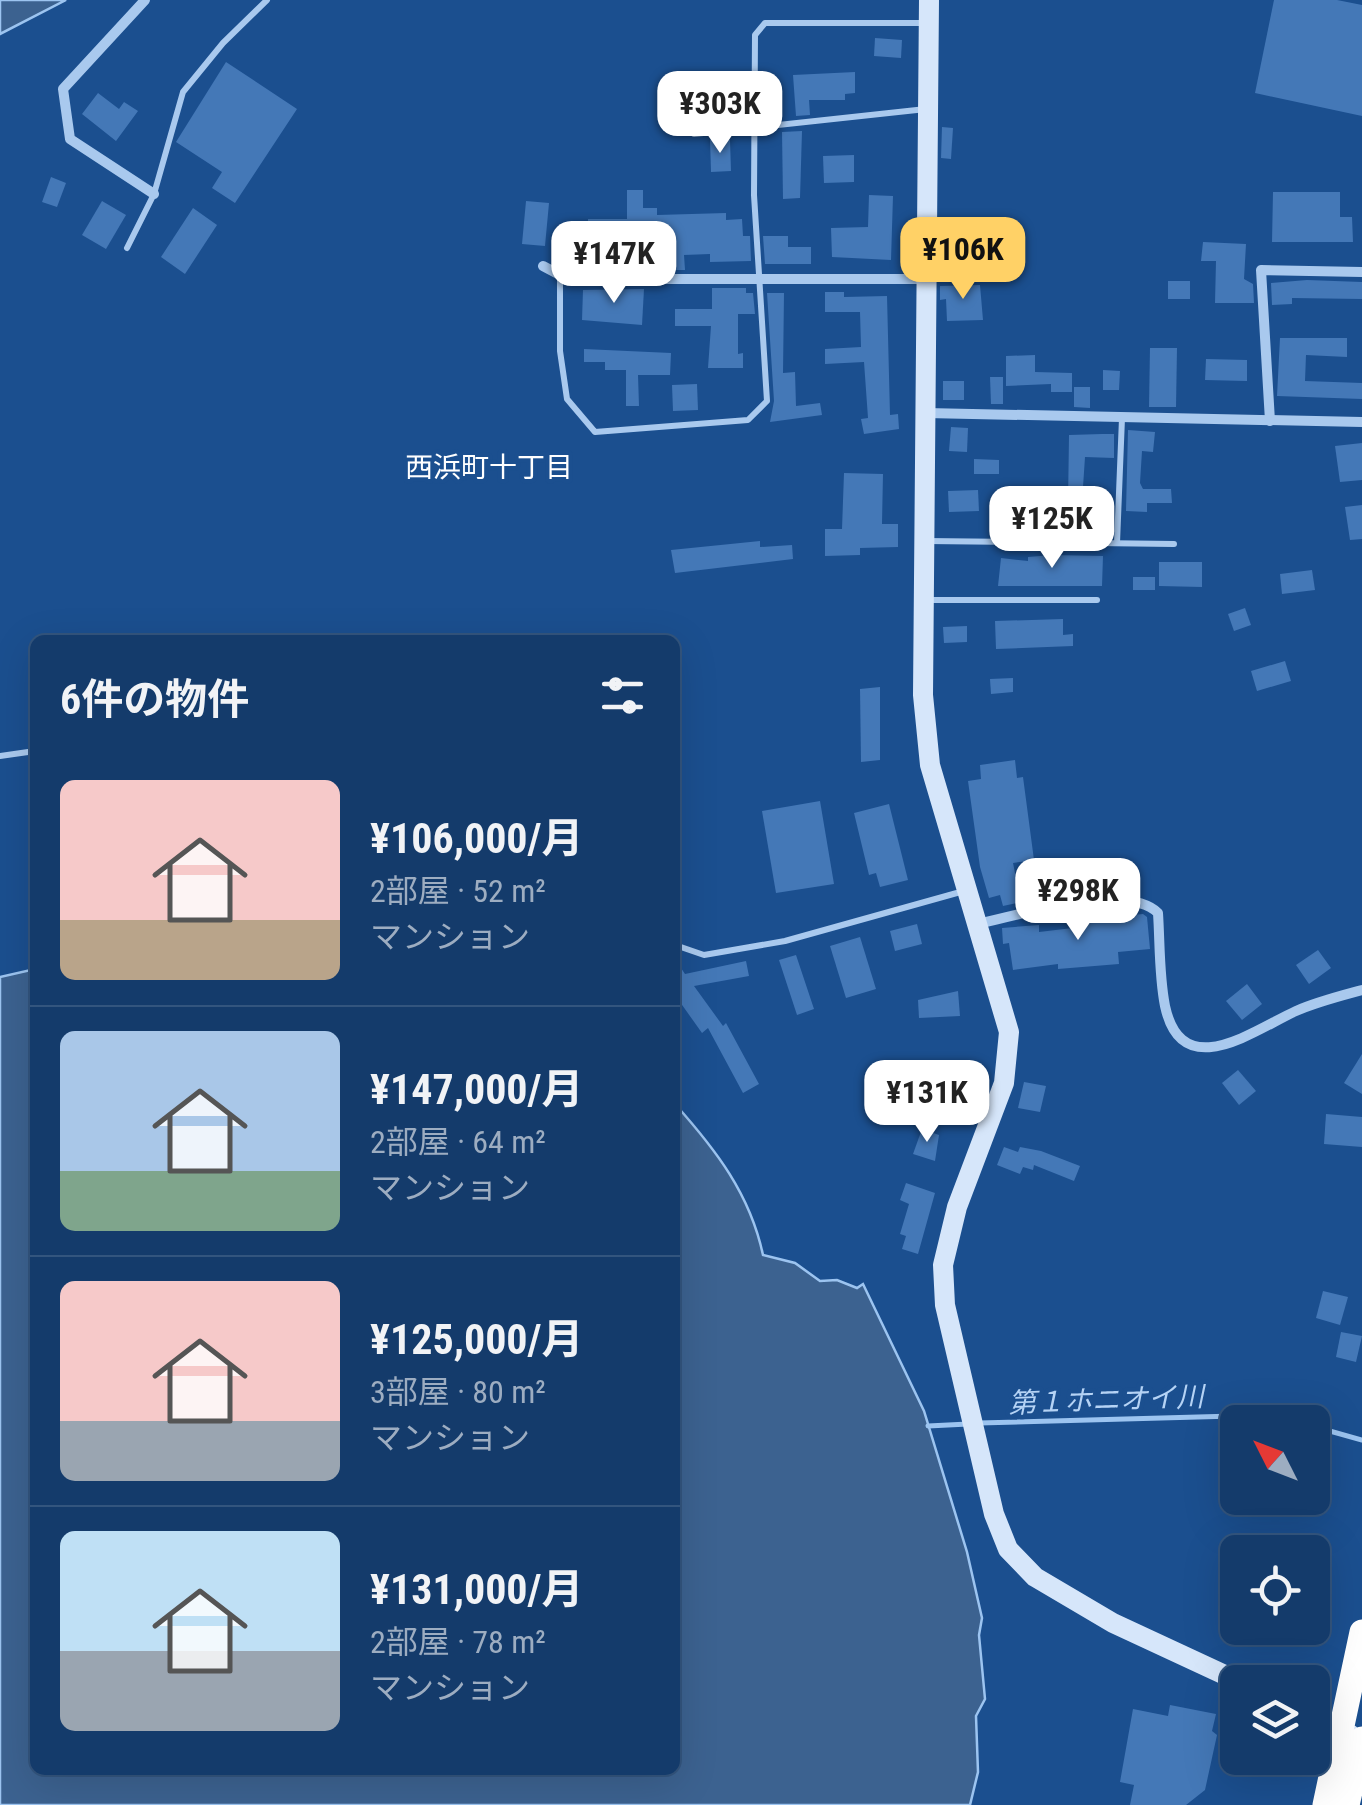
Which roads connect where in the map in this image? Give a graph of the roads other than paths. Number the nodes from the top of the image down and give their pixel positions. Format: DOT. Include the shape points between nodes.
graph roads {
  1 [pos="145,0"];
  2 [pos="267,0"];
  3 [pos="929,0"];
  4 [pos="929,23"];
  5 [pos="926,109"];
  6 [pos="757,129"];
  7 [pos="694,134"];
  8 [pos="154,194"];
  9 [pos="127,248"];
  10 [pos="543,266"];
  11 [pos="1362,272"];
  12 [pos="560,275"];
  13 [pos="759,279"];
  14 [pos="926,279"];
  15 [pos="926,413"];
  16 [pos="1122,418"];
  17 [pos="1270,421"];
  18 [pos="1362,422"];
  19 [pos="925,540"];
  20 [pos="1117,543"];
  21 [pos="1174,544"];
  22 [pos="924,600"];
  23 [pos="1098,600"];
  24 [pos="30,752"];
  25 [pos="0,756"];
  26 [pos="965,890"];
  27 [pos="977,924"];
  28 [pos="680,947"];
  29 [pos="1362,990"];
  30 [pos="1362,1632"];
  31 [pos="1220,1673"];
  32 [pos="1330,1725"];
  33 [pos="1355,1737"];
  34 [pos="1326,1805"];
  35 [pos="1347,1805"];
  1 -- 8 [label="street" via="63,89 70,139"];
  2 -- 8 [label="lane" via="183,92"];
  3 -- 4 [label="street"];
  4 -- 5 [label="street"];
  4 -- 6 [label="lane" via="765,23 754,51"];
  5 -- 6 [label="lane"];
  5 -- 14 [label="street"];
  6 -- 7 [label="lane"];
  6 -- 13 [label="lane"];
  8 -- 9 [label="lane"];
  10 -- 12 [label="street"];
  11 -- 17 [label="street" via="1261,270"];
  12 -- 13 [label="street"];
  12 -- 13 [label="lane" via="567,399 595,432 748,420 768,400"];
  13 -- 14 [label="street"];
  14 -- 15 [label="street"];
  15 -- 16 [label="street"];
  15 -- 19 [label="street"];
  16 -- 17 [label="street"];
  16 -- 20 [label="lane"];
  17 -- 18 [label="street"];
  19 -- 20 [label="lane"];
  19 -- 22 [label="street"];
  20 -- 21 [label="lane"];
  22 -- 23 [label="lane"];
  22 -- 26 [label="street" via="930,764"];
  24 -- 25 [label="lane"];
  26 -- 27 [label="street"];
  26 -- 28 [label="lane" via="785,941 704,955"];
  27 -- 29 [label="street" via="1055,906 1149,904 1158,913 1164,1004 1172,1027 1210,1050"];
  27 -- 31 [label="street" via="1001,995 1008,1049 1004,1083 957,1207 943,1265 945,1305 994,1514 1008,1549 1034,1577"];
  30 -- 33 [label="highway"];
  32 -- 33 [label="street"];
  33 -- 34 [label="highway"];
  33 -- 35 [label="highway"];
}
